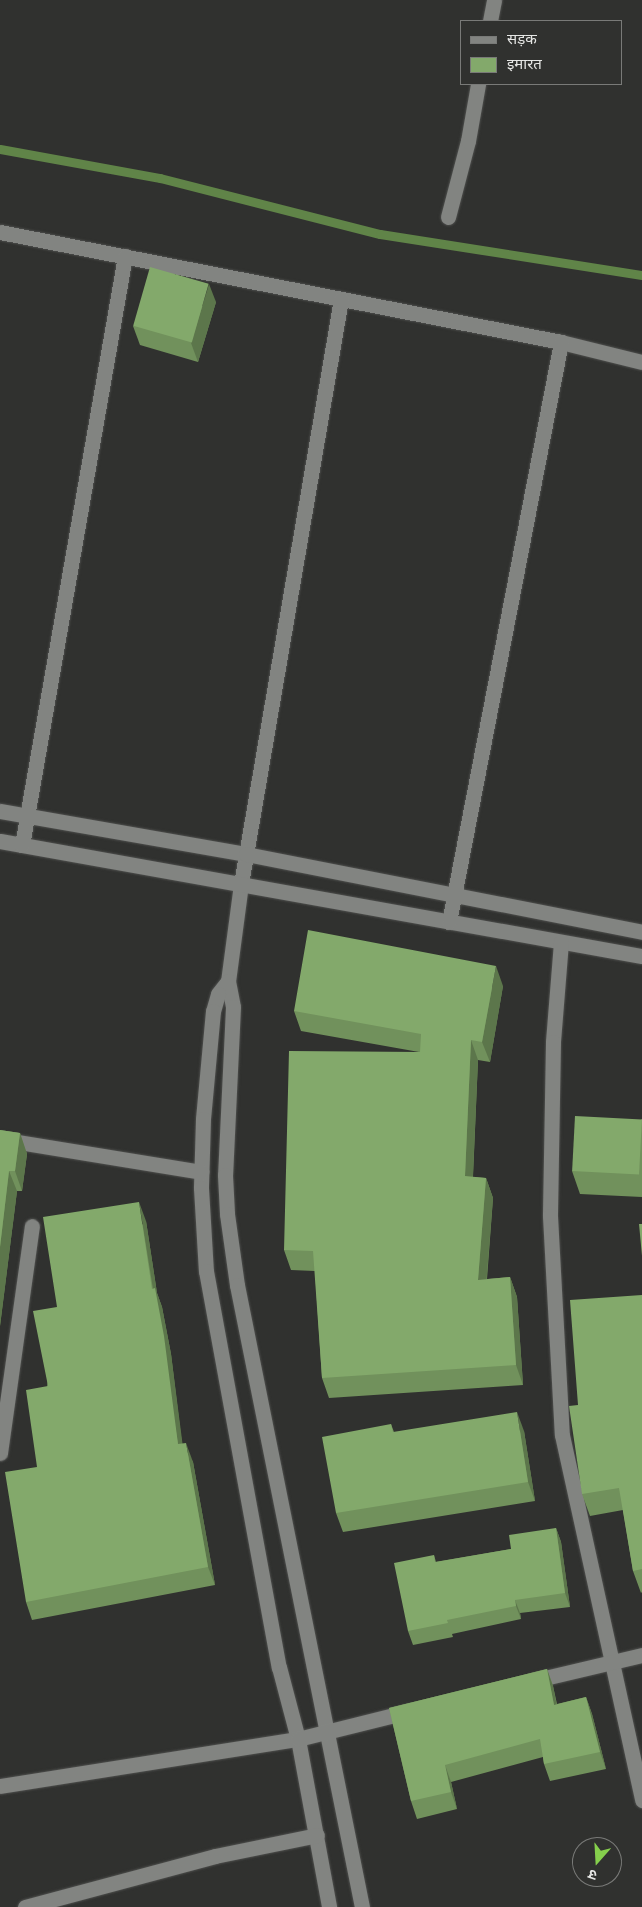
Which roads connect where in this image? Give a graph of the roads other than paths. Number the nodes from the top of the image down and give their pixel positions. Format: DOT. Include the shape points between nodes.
graph roads {
  1 [pos="494,0"];
  2 [pos="490,20"];
  3 [pos="478,85"];
  4 [pos="448,217"];
  5 [pos="0,232"];
  6 [pos="125,256"];
  7 [pos="341,299"];
  8 [pos="561,342"];
  9 [pos="642,362"];
  10 [pos="0,810"];
  11 [pos="28,816"];
  12 [pos="0,841"];
  13 [pos="22,845"];
  14 [pos="246,854"];
  15 [pos="241,884"];
  16 [pos="454,893"];
  17 [pos="449,922"];
  18 [pos="642,932"];
  19 [pos="561,942"];
  20 [pos="642,956"];
  21 [pos="228,980"];
  22 [pos="0,1139"];
  23 [pos="201,1172"];
  24 [pos="32,1226"];
  25 [pos="0,1454"];
  26 [pos="642,1654"];
  27 [pos="612,1662"];
  28 [pos="518,1685"];
  29 [pos="423,1708"];
  30 [pos="329,1731"];
  31 [pos="298,1739"];
  32 [pos="0,1786"];
  33 [pos="642,1800"];
  34 [pos="317,1835"];
  35 [pos="25,1907"];
  36 [pos="329,1907"];
  37 [pos="362,1907"];
  1 -- 2 [label="street"];
  3 -- 4 [label="street" via="468,141"];
  5 -- 6 [label="street"];
  6 -- 7 [label="street"];
  6 -- 11 [label="street"];
  7 -- 8 [label="street"];
  7 -- 14 [label="street"];
  8 -- 9 [label="street"];
  8 -- 16 [label="street"];
  10 -- 11 [label="street"];
  11 -- 13 [label="street"];
  11 -- 14 [label="street"];
  12 -- 13 [label="street"];
  13 -- 15 [label="street"];
  14 -- 15 [label="street"];
  14 -- 16 [label="street"];
  15 -- 17 [label="street"];
  15 -- 21 [label="street"];
  16 -- 17 [label="street"];
  16 -- 18 [label="street"];
  17 -- 19 [label="street"];
  19 -- 20 [label="street"];
  19 -- 27 [label="street" via="553,1042 550,1216 562,1435"];
  21 -- 23 [label="street" via="218,994 213,1011"];
  21 -- 30 [label="street" via="233,1007 225,1138 227,1214 237,1285"];
  22 -- 23 [label="street"];
  23 -- 31 [label="street" via="206,1271 280,1667"];
  24 -- 25 [label="street"];
  26 -- 27 [label="street"];
  27 -- 28 [label="street"];
  27 -- 33 [label="street"];
  29 -- 30 [label="street"];
  30 -- 31 [label="street"];
  30 -- 37 [label="street"];
  31 -- 32 [label="street"];
  31 -- 34 [label="street"];
  34 -- 35 [label="street" via="215,1856"];
  34 -- 36 [label="street"];
}
